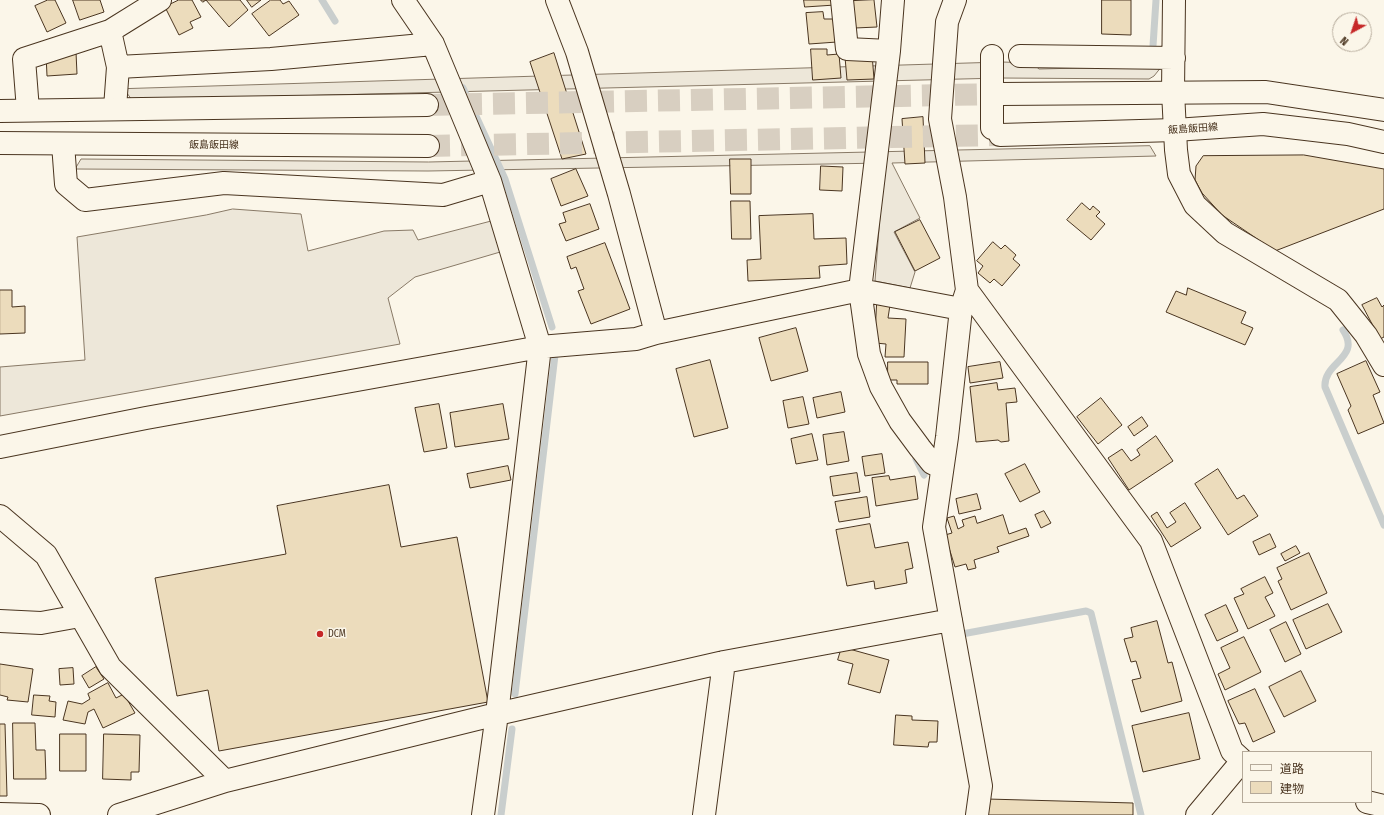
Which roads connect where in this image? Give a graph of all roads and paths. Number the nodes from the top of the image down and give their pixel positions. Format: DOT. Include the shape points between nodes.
graph roads {
  1 [pos="160,0"];
  2 [pos="557,0"];
  3 [pos="842,0"];
  4 [pos="893,0"];
  5 [pos="955,0"];
  6 [pos="1174,0"];
  7 [pos="404,1"];
  8 [pos="110,31"];
  9 [pos="433,44"];
  10 [pos="889,51"];
  11 [pos="992,56"];
  12 [pos="1020,56"];
  13 [pos="1174,58"];
  14 [pos="118,67"];
  15 [pos="1173,92"];
  16 [pos="1000,94"];
  17 [pos="427,105"];
  18 [pos="115,108"];
  19 [pos="28,110"];
  20 [pos="1384,110"];
  21 [pos="0,111"];
  22 [pos="1175,130"];
  23 [pos="1384,142"];
  24 [pos="0,143"];
  25 [pos="63,144"];
  26 [pos="428,146"];
  27 [pos="490,181"];
  28 [pos="860,290"];
  29 [pos="964,299"];
  30 [pos="656,333"];
  31 [pos="540,347"];
  32 [pos="1384,365"];
  33 [pos="0,447"];
  34 [pos="942,468"];
  35 [pos="0,516"];
  36 [pos="80,616"];
  37 [pos="951,620"];
  38 [pos="0,621"];
  39 [pos="724,662"];
  40 [pos="497,714"];
  41 [pos="1242,760"];
  42 [pos="1242,762"];
  43 [pos="225,781"];
  44 [pos="1371,803"];
  45 [pos="1384,806"];
  46 [pos="0,814"];
  47 [pos="39,815"];
  48 [pos="119,815"];
  49 [pos="484,815"];
  50 [pos="704,815"];
  51 [pos="977,815"];
  52 [pos="1197,815"];
  1 -- 8 [label="street"];
  2 -- 30 [label="street" via="577,52 617,186"];
  3 -- 10 [label="street" via="847,49"];
  4 -- 10 [label="street"];
  5 -- 29 [label="street" via="947,22 940,119 955,196"];
  6 -- 13 [label="street"];
  7 -- 9 [label="street"];
  8 -- 14 [label="street"];
  8 -- 19 [label="street" via="24,59"];
  9 -- 14 [label="street" via="270,59"];
  9 -- 27 [label="street"];
  10 -- 28 [label="street"];
  11 -- 22 [label="street, 飯島飯田線" via="996,132"];
  12 -- 13 [label="street"];
  13 -- 15 [label="street"];
  14 -- 18 [label="street"];
  15 -- 16 [label="street"];
  15 -- 20 [label="street" via="1266,92"];
  15 -- 22 [label="street"];
  17 -- 18 [label="street"];
  18 -- 19 [label="street"];
  19 -- 21 [label="street"];
  22 -- 23 [label="street, 飯島飯田線" via="1263,124 1348,134"];
  22 -- 32 [label="street" via="1179,174 1195,206 1225,233 1338,300 1366,335"];
  24 -- 25 [label="street, 飯島飯田線"];
  25 -- 26 [label="street, 飯島飯田線"];
  25 -- 27 [label="street" via="66,184 85,200 224,183 443,195"];
  27 -- 31 [label="street"];
  28 -- 29 [label="street"];
  28 -- 30 [label="street"];
  28 -- 34 [label="street" via="869,354 881,387 920,448 932,463"];
  29 -- 34 [label="street"];
  29 -- 41 [label="street" via="1151,541 1232,751"];
  30 -- 31 [label="street" via="636,339"];
  31 -- 33 [label="street"];
  31 -- 40 [label="street"];
  34 -- 37 [label="street" via="934,527"];
  35 -- 36 [label="street" via="46,556"];
  36 -- 38 [label="street" via="42,623"];
  36 -- 43 [label="street" via="110,667"];
  37 -- 39 [label="street"];
  37 -- 51 [label="street" via="981,786"];
  39 -- 40 [label="street"];
  39 -- 50 [label="street"];
  40 -- 43 [label="street"];
  40 -- 49 [label="street"];
  42 -- 52 [label="street"];
  43 -- 48 [label="street"];
  44 -- 45 [label="street"];
  46 -- 47 [label="street"];
}
